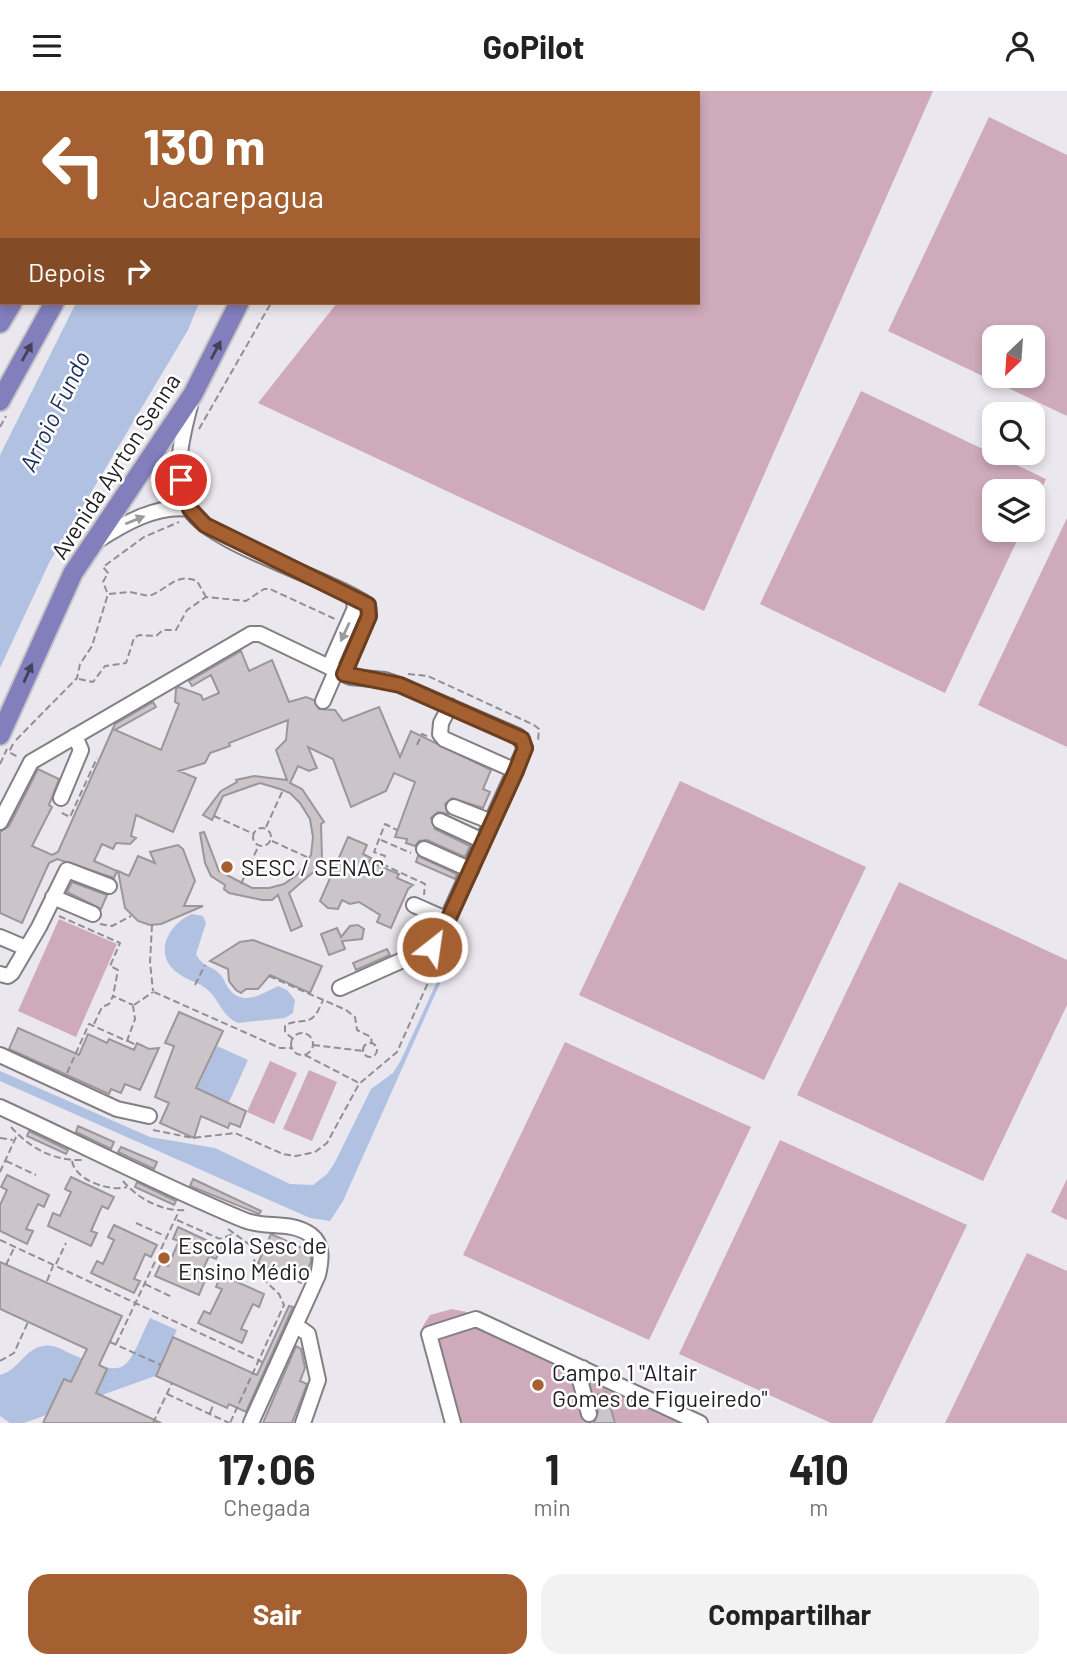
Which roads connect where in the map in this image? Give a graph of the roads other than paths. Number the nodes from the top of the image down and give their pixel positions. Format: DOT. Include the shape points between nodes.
graph roads {
  1 [pos="10,305"];
  2 [pos="53,305"];
  3 [pos="238,305"];
  4 [pos="0,323"];
  5 [pos="193,394"];
  6 [pos="0,401"];
  7 [pos="190,509"];
  8 [pos="87,548"];
  9 [pos="353,597"];
  10 [pos="336,671"];
  11 [pos="323,701"];
  12 [pos="450,706"];
  13 [pos="75,736"];
  14 [pos="5,744"];
  15 [pos="516,771"];
  16 [pos="61,798"];
  17 [pos="454,807"];
  18 [pos="440,821"];
  19 [pos="0,822"];
  20 [pos="492,822"];
  21 [pos="483,841"];
  22 [pos="425,849"];
  23 [pos="471,870"];
  24 [pos="108,886"];
  25 [pos="50,904"];
  26 [pos="416,906"];
  27 [pos="97,919"];
  28 [pos="448,920"];
  29 [pos="0,936"];
  30 [pos="26,948"];
  31 [pos="0,974"];
  32 [pos="340,988"];
  33 [pos="0,1055"];
  34 [pos="0,1107"];
  35 [pos="150,1123"];
  36 [pos="297,1326"];
  37 [pos="583,1368"];
  38 [pos="589,1414"];
  39 [pos="697,1422"];
  40 [pos="251,1423"];
  41 [pos="303,1423"];
  42 [pos="453,1423"];
  1 -- 4 [label="highway"];
  6 -- 2 [label="highway, one-way"];
  5 -- 3 [label="highway, Avenida Ayrton Senna, one-way"];
  5 -- 7 [label="lane" via="180,464"];
  5 -- 8 [label="highway, Avenida Ayrton Senna"];
  8 -- 7 [label="lane, one-way" via="134,520 172,508"];
  7 -- 9 [label="lane" via="214,531"];
  14 -- 8 [label="highway, Avenida Ayrton Senna, one-way"];
  9 -- 10 [label="lane, one-way" via="356,606"];
  9 -- 10 [label="lane" via="368,605 369,616"];
  10 -- 11 [label="lane"];
  10 -- 12 [label="lane" via="385,680"];
  10 -- 13 [label="lane" via="260,634 245,638"];
  12 -- 15 [label="lane" via="518,736 525,748"];
  12 -- 15 [label="lane" via="441,723 444,739"];
  13 -- 16 [label="lane" via="80,750"];
  13 -- 19 [label="lane" via="31,762"];
  15 -- 20 [label="lane"];
  17 -- 20 [label="lane"];
  18 -- 21 [label="lane"];
  20 -- 21 [label="lane"];
  21 -- 23 [label="lane"];
  22 -- 23 [label="lane"];
  23 -- 28 [label="lane"];
  24 -- 25 [label="lane" via="68,869"];
  25 -- 27 [label="lane"];
  25 -- 30 [label="lane"];
  26 -- 28 [label="lane"];
  28 -- 32 [label="lane" via="432,947"];
  29 -- 30 [label="lane"];
  30 -- 31 [label="lane" via="12,973"];
  33 -- 35 [label="lane"];
  34 -- 36 [label="lane" via="246,1221 277,1223 311,1235 321,1257"];
  36 -- 40 [label="lane"];
  36 -- 41 [label="lane" via="308,1334 318,1380"];
  37 -- 38 [label="lane" via="580,1383"];
  37 -- 39 [label="lane"];
  37 -- 42 [label="lane" via="476,1319 429,1334"];
}
